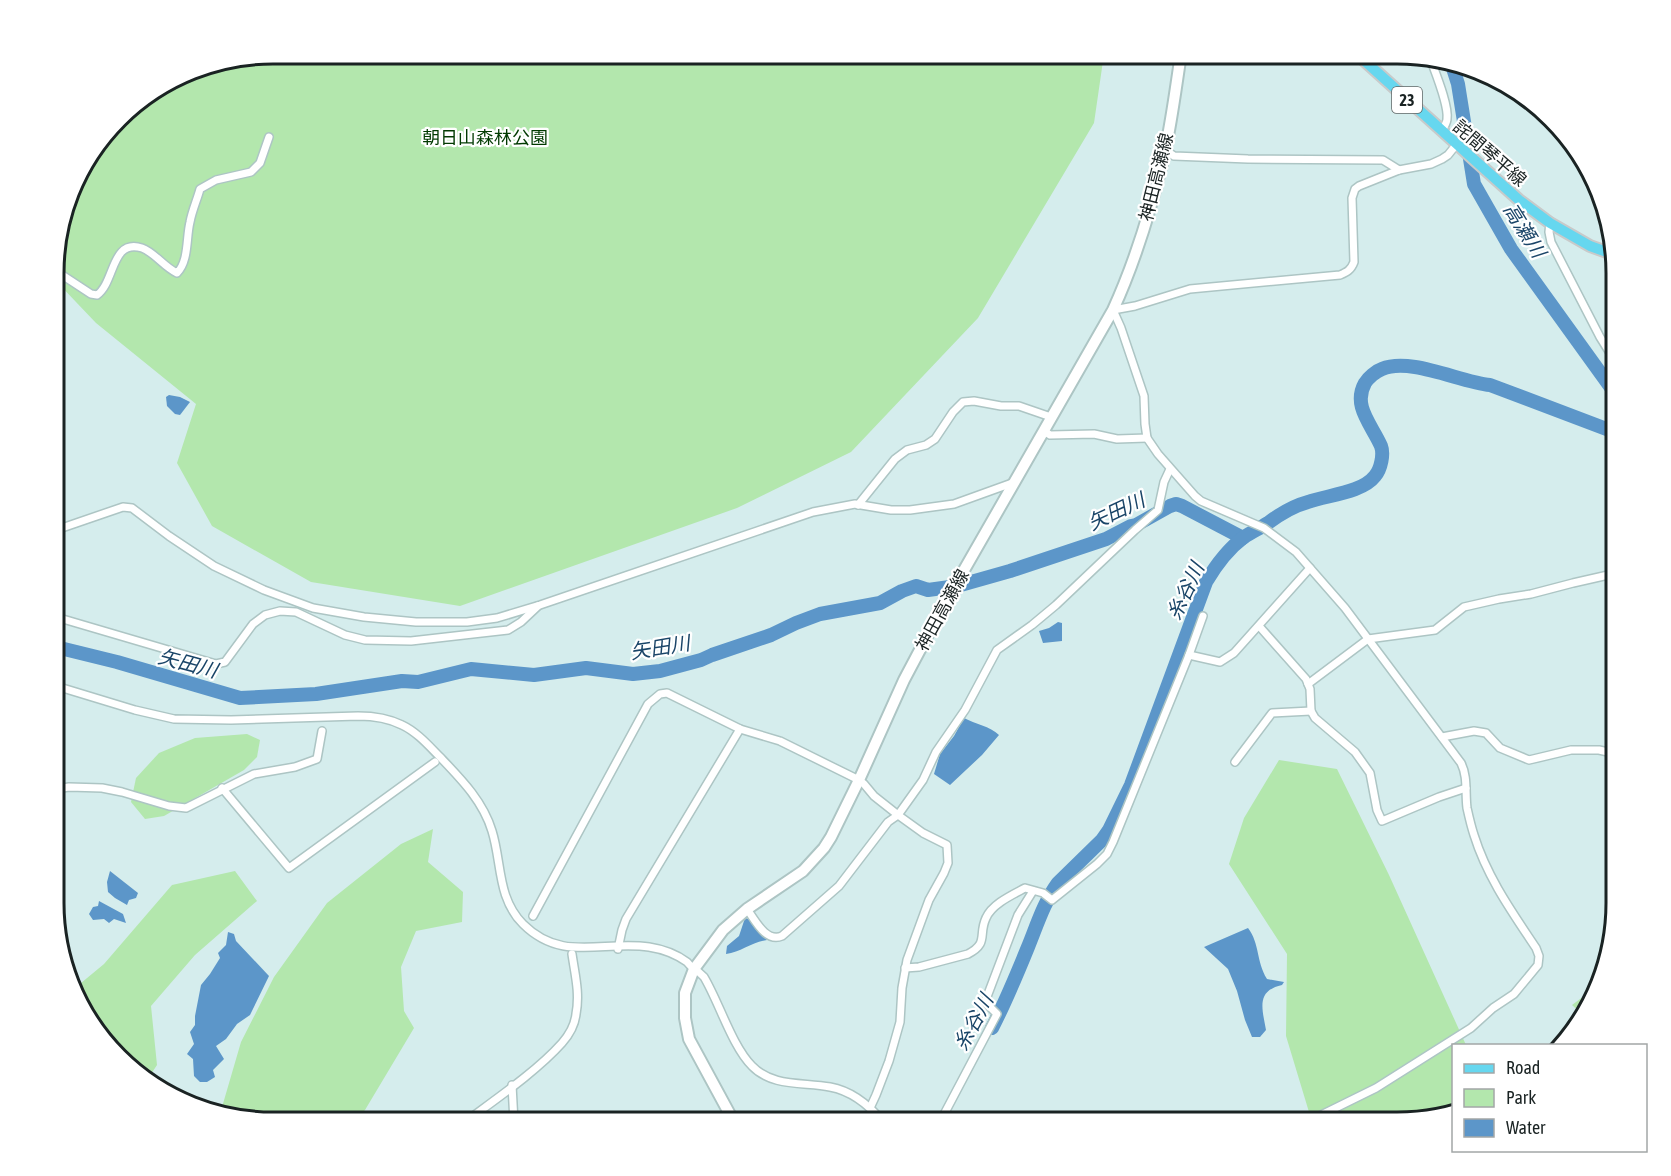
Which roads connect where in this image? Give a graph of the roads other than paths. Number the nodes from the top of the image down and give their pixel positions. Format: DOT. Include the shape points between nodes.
graph roads {
  1 [pos="1179,65"];
  2 [pos="1369,65"];
  3 [pos="1434,68"];
  4 [pos="1442,132"];
  5 [pos="269,137"];
  6 [pos="1456,145"];
  7 [pos="1166,150"];
  8 [pos="1399,170"];
  9 [pos="1550,224"];
  10 [pos="1605,251"];
  11 [pos="64,277"];
  12 [pos="1113,310"];
  13 [pos="1606,347"];
  14 [pos="1052,417"];
  15 [pos="1044,431"];
  16 [pos="1147,438"];
  17 [pos="1170,469"];
  18 [pos="1015,482"];
  19 [pos="858,505"];
  20 [pos="64,527"];
  21 [pos="1310,568"];
  22 [pos="1606,576"];
  23 [pos="540,605"];
  24 [pos="1203,616"];
  25 [pos="65,620"];
  26 [pos="1259,626"];
  27 [pos="1368,639"];
  28 [pos="1189,655"];
  29 [pos="1308,684"];
  30 [pos="65,689"];
  31 [pos="1311,711"];
  32 [pos="740,729"];
  33 [pos="322,731"];
  34 [pos="1442,737"];
  35 [pos="1606,752"];
  36 [pos="435,762"];
  37 [pos="1236,762"];
  38 [pos="859,780"];
  39 [pos="65,788"];
  40 [pos="222,788"];
  41 [pos="1466,788"];
  42 [pos="898,815"];
  43 [pos="1034,891"];
  44 [pos="747,909"];
  45 [pos="533,916"];
  46 [pos="618,949"];
  47 [pos="572,954"];
  48 [pos="905,968"];
  49 [pos="694,969"];
  50 [pos="512,1085"];
  51 [pos="870,1108"];
  52 [pos="479,1111"];
  53 [pos="513,1111"];
  54 [pos="728,1111"];
  55 [pos="873,1112"];
  56 [pos="945,1112"];
  57 [pos="1327,1112"];
  1 -- 7 [label="main road, 神田高瀬線"];
  2 -- 4 [label="main road, 詫間琴平線 / 23"];
  3 -- 4 [label="street" via="1446,108"];
  4 -- 6 [label="main road, 詫間琴平線 / 23"];
  5 -- 11 [label="street" via="260,163 251,172 216,180 200,189 182,268 177,273 143,249 133,247 116,258 106,286 98,295"];
  6 -- 8 [label="street" via="1448,155 1431,164"];
  6 -- 9 [label="main road, 詫間琴平線 / 23"];
  7 -- 8 [label="street" via="1174,156 1383,160"];
  7 -- 12 [label="main road, 神田高瀬線"];
  8 -- 12 [label="street" via="1359,186 1352,193 1354,262 1347,272 1190,289"];
  9 -- 10 [label="main road, 詫間琴平線 / 23"];
  9 -- 13 [label="street" via="1551,242"];
  12 -- 14 [label="main road, 神田高瀬線"];
  12 -- 16 [label="street" via="1142,386"];
  14 -- 15 [label="main road, 神田高瀬線"];
  14 -- 19 [label="street" via="1019,406 963,402 935,439 895,459"];
  15 -- 16 [label="street" via="1050,435"];
  15 -- 18 [label="main road, 神田高瀬線"];
  16 -- 17 [label="street"];
  17 -- 21 [label="street" via="1201,501 1268,531"];
  17 -- 42 [label="street" via="1158,510 1056,605 997,650 923,780"];
  18 -- 19 [label="street" via="954,504 910,510"];
  18 -- 38 [label="main road, 神田高瀬線" via="904,680"];
  19 -- 23 [label="street" via="813,512"];
  20 -- 23 [label="street" via="123,507 132,508 214,566 264,590 347,615 467,622"];
  21 -- 26 [label="street"];
  21 -- 27 [label="street"];
  22 -- 27 [label="street" via="1464,607 1435,630"];
  23 -- 25 [label="street" via="508,630 411,641 365,640 296,612 280,611 253,624 225,662 216,664"];
  24 -- 28 [label="street"];
  26 -- 28 [label="street" via="1220,662"];
  26 -- 29 [label="street"];
  27 -- 29 [label="street"];
  27 -- 34 [label="street"];
  28 -- 43 [label="street" via="1107,854 1052,900"];
  29 -- 31 [label="street"];
  30 -- 46 [label="street" via="174,719 358,716 383,718 405,726 475,795 492,829 504,893 522,923 540,938 559,946"];
  31 -- 37 [label="street" via="1272,713"];
  31 -- 41 [label="street" via="1355,752 1370,773 1382,821"];
  32 -- 38 [label="street" via="780,741"];
  32 -- 45 [label="street" via="667,693 648,704"];
  32 -- 46 [label="street" via="626,919"];
  33 -- 40 [label="street" via="317,759 254,774"];
  34 -- 35 [label="street" via="1474,731 1486,733 1500,748 1529,760 1571,750"];
  34 -- 41 [label="street" via="1466,773"];
  36 -- 40 [label="street" via="290,868"];
  38 -- 42 [label="street"];
  38 -- 44 [label="main road, 神田高瀬線" via="824,848 803,871"];
  39 -- 40 [label="street" via="102,788 186,808"];
  41 -- 57 [label="street" via="1467,807 1482,855 1502,897 1536,948 1538,965 1514,994 1472,1028 1376,1088"];
  42 -- 44 [label="street" via="888,822 839,885 782,936 766,934"];
  42 -- 48 [label="street" via="947,845 948,853 944,873 924,913"];
  43 -- 48 [label="street" via="1025,888 990,912 975,951"];
  43 -- 56 [label="street" via="1018,915 985,1002 997,1014"];
  44 -- 49 [label="main road, 神田高瀬線" via="723,930"];
  46 -- 49 [label="street" via="649,947 670,953"];
  47 -- 50 [label="street" via="578,996 573,1025 563,1042"];
  48 -- 51 [label="street" via="900,1022"];
  49 -- 51 [label="street" via="710,987 752,1066 780,1082 850,1094"];
  49 -- 54 [label="main road, 神田高瀬線" via="685,993 689,1039"];
  50 -- 52 [label="street"];
  50 -- 53 [label="street"];
  51 -- 55 [label="street"];
}
